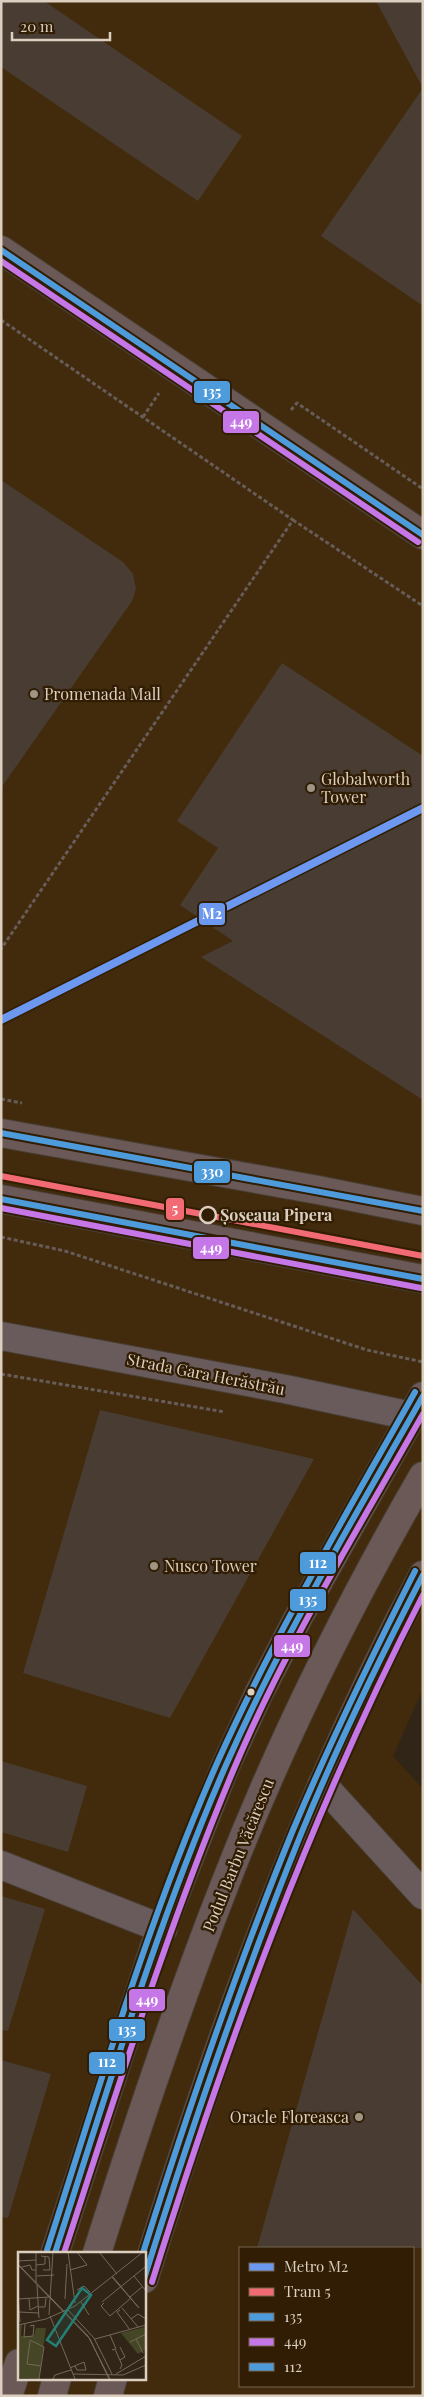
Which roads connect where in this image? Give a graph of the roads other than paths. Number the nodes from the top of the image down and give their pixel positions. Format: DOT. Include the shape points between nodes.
graph roads {
  1 [pos="1,250"];
  2 [pos="423,535"];
  3 [pos="1,1133"];
  4 [pos="1,1199"];
  5 [pos="423,1211"];
  6 [pos="423,1279"];
  7 [pos="1,1336"];
  8 [pos="417,1406"];
  9 [pos="423,1476"];
  10 [pos="423,1575"];
  11 [pos="322,1784"];
  12 [pos="1,1865"];
  13 [pos="423,1895"];
  14 [pos="163,1929"];
  15 [pos="55,2252"];
  16 [pos="97,2252"];
  17 [pos="145,2276"];
  18 [pos="18,2366"];
  19 [pos="57,2380"];
  20 [pos="112,2380"];
  21 [pos="8,2396"];
  22 [pos="52,2396"];
  23 [pos="108,2396"];
  1 -- 2 [label="main road"];
  3 -- 5 [label="main road"];
  4 -- 6 [label="main road"];
  7 -- 8 [label="street, Strada Gara Herăstrău" via="334,1398"];
  8 -- 14 [label="main road" via="259,1693 225,1766"];
  9 -- 16 [label="main road, Podul Barbu Văcărescu" via="298,1714 225,1882 140,2119"];
  10 -- 11 [label="main road" via="390,1637"];
  11 -- 13 [label="street"];
  11 -- 17 [label="main road" via="270,1910 188,2135"];
  12 -- 14 [label="street"];
  14 -- 15 [label="main road" via="151,1957"];
  18 -- 21 [label="main road"];
  19 -- 22 [label="main road"];
  20 -- 23 [label="main road"];
}
